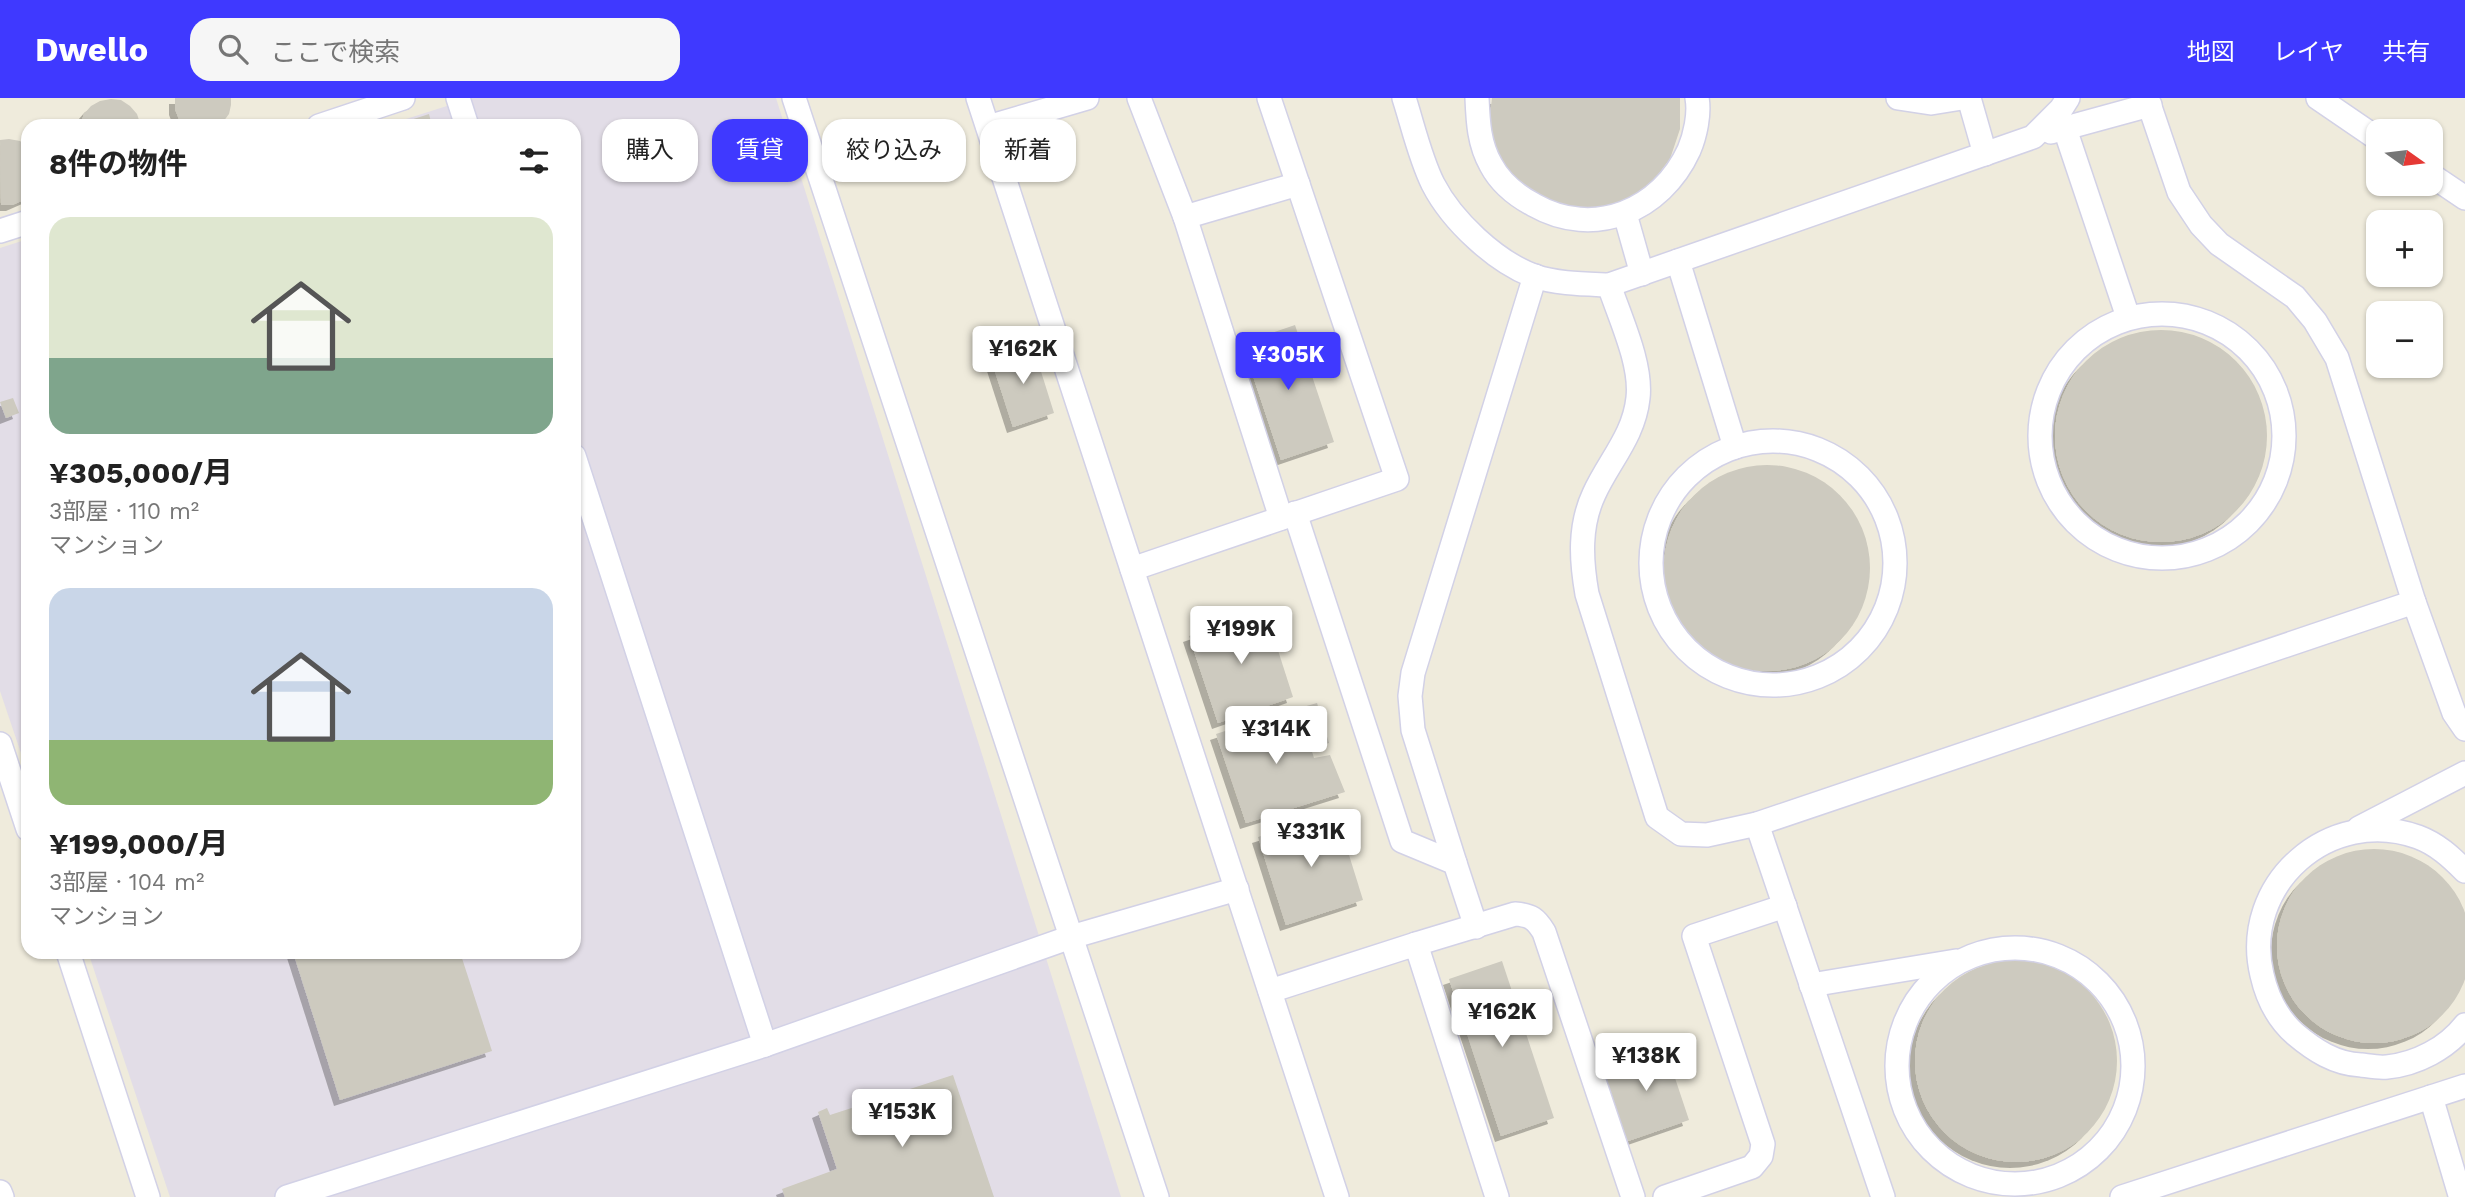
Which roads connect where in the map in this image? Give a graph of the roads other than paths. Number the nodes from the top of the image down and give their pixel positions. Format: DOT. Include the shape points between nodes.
graph roads {
  1 [pos="404,98"];
  2 [pos="458,98"];
  3 [pos="794,98"];
  4 [pos="978,98"];
  5 [pos="1087,98"];
  6 [pos="1139,98"];
  7 [pos="1269,98"];
  8 [pos="1404,98"];
  9 [pos="1477,98"];
  10 [pos="1697,98"];
  11 [pos="1898,98"];
  12 [pos="1962,98"];
  13 [pos="1969,98"];
  14 [pos="2068,98"];
  15 [pos="2318,98"];
  16 [pos="2148,102"];
  17 [pos="340,119"];
  18 [pos="465,119"];
  19 [pos="985,119"];
  20 [pos="1015,119"];
  21 [pos="2065,129"];
  22 [pos="2366,131"];
  23 [pos="2033,137"];
  24 [pos="1985,154"];
  25 [pos="1006,182"];
  26 [pos="2443,183"];
  27 [pos="1298,184"];
  28 [pos="2465,198"];
  29 [pos="1625,214"];
  30 [pos="1185,217"];
  31 [pos="21,224"];
  32 [pos="0,231"];
  33 [pos="1678,261"];
  34 [pos="1642,274"];
  35 [pos="1535,276"];
  36 [pos="1609,285"];
  37 [pos="2128,317"];
  38 [pos="1735,447"];
  39 [pos="581,478"];
  40 [pos="1288,515"];
  41 [pos="1132,569"];
  42 [pos="2414,602"];
  43 [pos="2465,729"];
  44 [pos="0,744"];
  45 [pos="2465,773"];
  46 [pos="21,808"];
  47 [pos="1757,824"];
  48 [pos="2353,832"];
  49 [pos="1455,863"];
  50 [pos="2465,871"];
  51 [pos="1237,889"];
  52 [pos="1785,905"];
  53 [pos="1476,926"];
  54 [pos="1071,937"];
  55 [pos="1416,944"];
  56 [pos="70,959"];
  57 [pos="1961,960"];
  58 [pos="1811,985"];
  59 [pos="1270,990"];
  60 [pos="2465,1025"];
  61 [pos="765,1045"];
  62 [pos="2465,1086"];
  63 [pos="2431,1097"];
  64 [pos="2460,1195"];
  65 [pos="148,1197"];
  66 [pos="287,1197"];
  67 [pos="1157,1197"];
  68 [pos="1337,1197"];
  69 [pos="1497,1197"];
  70 [pos="1633,1197"];
  71 [pos="1665,1197"];
  72 [pos="1883,1197"];
  73 [pos="2122,1197"];
  1 -- 17 [label="lane"];
  2 -- 18 [label="lane"];
  3 -- 54 [label="lane"];
  4 -- 19 [label="lane"];
  5 -- 20 [label="lane"];
  6 -- 30 [label="lane"];
  7 -- 27 [label="lane"];
  8 -- 35 [label="lane" via="1434,184 1460,222 1496,255"];
  9 -- 29 [label="lane" via="1478,131 1492,166 1517,195 1550,214 1587,220"];
  10 -- 29 [label="lane" via="1694,138 1679,171 1656,197"];
  11 -- 12 [label="lane" via="1931,103"];
  13 -- 24 [label="lane"];
  14 -- 23 [label="lane"];
  15 -- 22 [label="lane"];
  16 -- 21 [label="lane"];
  16 -- 42 [label="lane" via="2179,192 2201,225 2218,244 2295,297 2337,358"];
  21 -- 23 [label="lane"];
  21 -- 37 [label="lane"];
  23 -- 24 [label="lane"];
  24 -- 33 [label="lane"];
  25 -- 41 [label="lane"];
  26 -- 28 [label="lane"];
  27 -- 30 [label="lane"];
  27 -- 40 [label="lane" via="1397,479"];
  29 -- 34 [label="lane"];
  30 -- 40 [label="lane"];
  31 -- 32 [label="lane"];
  33 -- 34 [label="lane"];
  33 -- 38 [label="lane"];
  34 -- 36 [label="lane"];
  35 -- 36 [label="lane"];
  35 -- 49 [label="lane" via="1413,673 1413,730"];
  36 -- 47 [label="lane" via="1636,368 1639,396 1633,427 1594,494 1585,522 1581,560 1587,594 1657,817 1681,834 1707,835"];
  37 -- 37 [label="lane" via="2189,316 2224,330 2254,355 2274,387 2284,424 2281,463 2267,499 2243,528 2210,549 2173,559 2135,556 2099,542 2069,517 2049,485 2039,447 2042,408 2057,373 2081,344"];
  38 -- 38 [label="lane" via="1762,440 1800,442 1836,456 1865,481 1886,513 1895,550 1893,589 1879,625 1854,655 1822,676 1784,685 1746,683 1710,668 1680,644 1660,611 1651,573 1653,535 1668,499 1692,470"];
  39 -- 61 [label="lane"];
  40 -- 41 [label="lane"];
  40 -- 49 [label="lane" via="1402,841"];
  41 -- 51 [label="lane"];
  42 -- 43 [label="lane" via="2454,713"];
  42 -- 47 [label="lane"];
  44 -- 46 [label="lane"];
  45 -- 48 [label="lane"];
  47 -- 52 [label="lane"];
  48 -- 50 [label="lane" via="2386,830 2419,837 2448,853"];
  48 -- 60 [label="lane" via="2322,843 2294,862 2274,889 2261,920 2258,957 2266,994 2286,1026 2315,1051 2350,1065 2387,1067 2424,1058"];
  49 -- 53 [label="lane"];
  51 -- 54 [label="lane"];
  51 -- 59 [label="lane"];
  52 -- 58 [label="lane"];
  52 -- 71 [label="lane" via="1694,936 1763,1144 1761,1156 1752,1167"];
  53 -- 55 [label="lane"];
  53 -- 70 [label="lane" via="1515,914 1527,915 1544,932"];
  54 -- 61 [label="lane"];
  54 -- 67 [label="lane"];
  55 -- 59 [label="lane"];
  55 -- 69 [label="lane"];
  56 -- 65 [label="lane"];
  57 -- 57 [label="lane" via="1992,949 2026,947 2058,955 2095,979 2126,1024 2134,1056 2132,1090 2118,1125 2095,1154 2063,1175 2026,1185 1977,1178 1954,1168 1925,1144 1906,1111 1897,1075 1900,1037 1913,1006 1934,980"];
  57 -- 58 [label="lane"];
  58 -- 72 [label="lane"];
  59 -- 68 [label="lane"];
  61 -- 66 [label="lane"];
  62 -- 63 [label="lane"];
  63 -- 64 [label="lane"];
  63 -- 73 [label="lane"];
}
